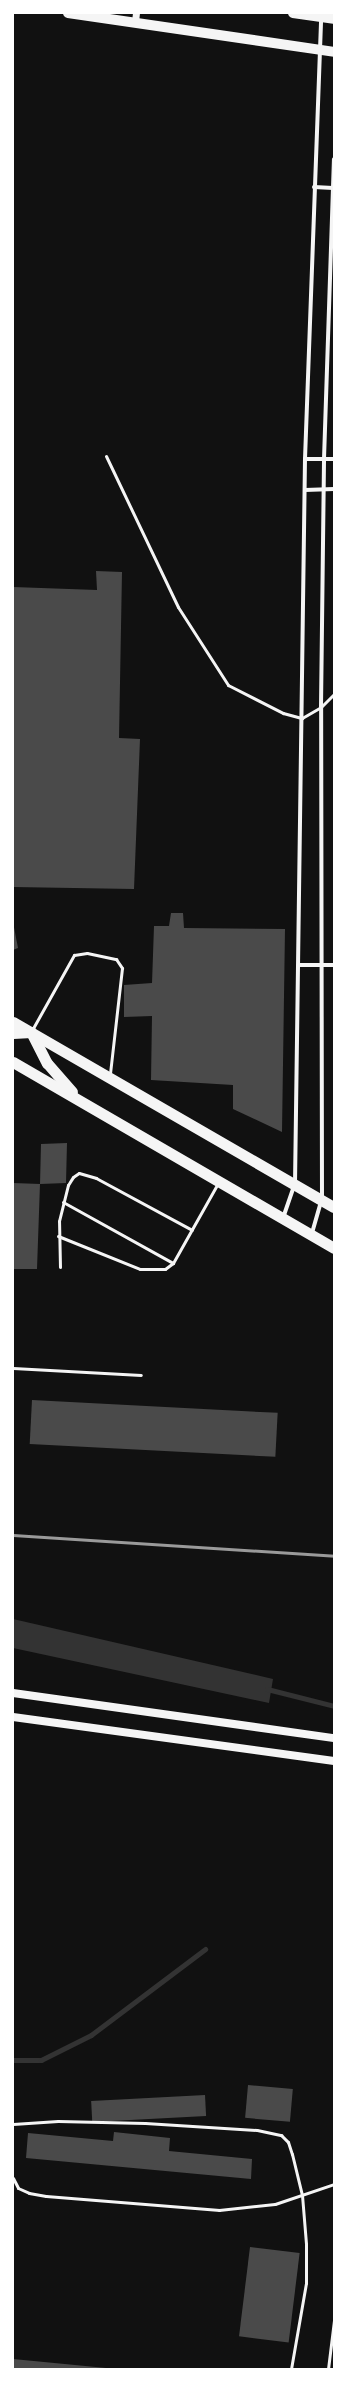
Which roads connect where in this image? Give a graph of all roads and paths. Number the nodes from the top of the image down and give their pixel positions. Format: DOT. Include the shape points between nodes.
graph roads {
  1 [pos="68,13"];
  2 [pos="293,13"];
  3 [pos="321,17"];
  4 [pos="135,18"];
  5 [pos="334,19"];
  6 [pos="318,51"];
  7 [pos="334,52"];
  8 [pos="334,159"];
  9 [pos="314,187"];
  10 [pos="333,188"];
  11 [pos="106,456"];
  12 [pos="305,459"];
  13 [pos="324,459"];
  14 [pos="334,459"];
  15 [pos="305,490"];
  16 [pos="324,490"];
  17 [pos="334,490"];
  18 [pos="334,694"];
  19 [pos="321,707"];
  20 [pos="302,718"];
  21 [pos="298,965"];
  22 [pos="321,965"];
  23 [pos="334,965"];
  24 [pos="13,1022"];
  25 [pos="31,1032"];
  26 [pos="13,1033"];
  27 [pos="13,1062"];
  28 [pos="110,1078"];
  29 [pos="86,1104"];
  30 [pos="219,1182"];
  31 [pos="295,1184"];
  32 [pos="322,1199"];
  33 [pos="63,1202"];
  34 [pos="334,1207"];
  35 [pos="283,1219"];
  36 [pos="192,1230"];
  37 [pos="311,1235"];
  38 [pos="58,1236"];
  39 [pos="334,1248"];
  40 [pos="173,1263"];
  41 [pos="60,1267"];
  42 [pos="13,1368"];
  43 [pos="141,1375"];
  44 [pos="13,1693"];
  45 [pos="13,1717"];
  46 [pos="334,1738"];
  47 [pos="334,1761"];
  48 [pos="13,2124"];
  49 [pos="13,2178"];
  50 [pos="334,2184"];
  51 [pos="302,2195"];
  52 [pos="334,2320"];
  53 [pos="290,2369"];
  54 [pos="328,2369"];
  1 -- 4 [label="main road"];
  2 -- 3 [label="main road"];
  3 -- 5 [label="main road"];
  3 -- 6 [label="street"];
  4 -- 6 [label="main road"];
  6 -- 7 [label="main road"];
  6 -- 9 [label="street"];
  8 -- 10 [label="street"];
  9 -- 10 [label="street"];
  9 -- 12 [label="street"];
  10 -- 13 [label="street"];
  11 -- 20 [label="lane" via="178,607 222,677 236,690 291,716"];
  12 -- 13 [label="street"];
  12 -- 15 [label="street"];
  13 -- 14 [label="street"];
  13 -- 16 [label="street"];
  15 -- 16 [label="street"];
  15 -- 20 [label="street"];
  16 -- 17 [label="street"];
  16 -- 19 [label="street"];
  18 -- 19 [label="lane"];
  19 -- 20 [label="lane"];
  19 -- 22 [label="street"];
  20 -- 21 [label="street"];
  21 -- 22 [label="street"];
  21 -- 31 [label="street"];
  22 -- 23 [label="street"];
  22 -- 32 [label="street"];
  24 -- 25 [label="highway"];
  25 -- 26 [label="highway"];
  25 -- 28 [label="highway"];
  25 -- 28 [label="lane" via="74,955 83,953 116,958 122,968"];
  25 -- 29 [label="highway" via="60,1080"];
  27 -- 29 [label="highway"];
  28 -- 31 [label="highway"];
  29 -- 30 [label="highway"];
  30 -- 35 [label="highway"];
  30 -- 36 [label="lane"];
  31 -- 32 [label="highway"];
  31 -- 35 [label="street"];
  32 -- 34 [label="highway"];
  32 -- 37 [label="street"];
  33 -- 36 [label="lane" via="73,1177 86,1174"];
  33 -- 38 [label="lane"];
  33 -- 40 [label="lane"];
  35 -- 37 [label="highway"];
  36 -- 40 [label="lane"];
  37 -- 39 [label="highway"];
  38 -- 40 [label="lane" via="140,1269 158,1271"];
  38 -- 41 [label="lane"];
  42 -- 43 [label="lane"];
  44 -- 46 [label="main road"];
  45 -- 47 [label="main road" via="163,1740 303,1755"];
  48 -- 51 [label="lane" via="58,2121 138,2123 273,2132 288,2142"];
  49 -- 51 [label="lane" via="18,2188 46,2196 218,2210 275,2204"];
  50 -- 51 [label="lane"];
  51 -- 53 [label="lane" via="306,2283"];
  52 -- 54 [label="lane"];
}
